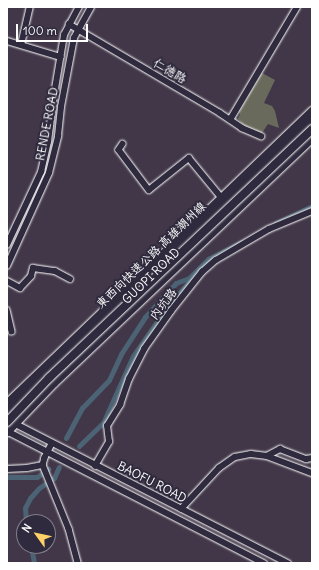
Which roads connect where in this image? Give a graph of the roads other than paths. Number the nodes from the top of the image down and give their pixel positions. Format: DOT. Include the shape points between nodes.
graph roads {
  1 [pos="30,7"];
  2 [pos="79,7"];
  3 [pos="91,7"];
  4 [pos="297,7"];
  5 [pos="69,24"];
  6 [pos="78,29"];
  7 [pos="7,41"];
  8 [pos="21,45"];
  9 [pos="61,57"];
  10 [pos="312,110"];
  11 [pos="312,118"];
  12 [pos="230,120"];
  13 [pos="312,129"];
  14 [pos="261,136"];
  15 [pos="312,138"];
  16 [pos="123,144"];
  17 [pos="221,196"];
  18 [pos="312,211"];
  19 [pos="7,245"];
  20 [pos="7,266"];
  21 [pos="70,279"];
  22 [pos="7,281"];
  23 [pos="7,310"];
  24 [pos="12,332"];
  25 [pos="7,402"];
  26 [pos="7,411"];
  27 [pos="10,422"];
  28 [pos="7,432"];
  29 [pos="52,444"];
  30 [pos="48,452"];
  31 [pos="267,456"];
  32 [pos="312,458"];
  33 [pos="95,466"];
  34 [pos="44,467"];
  35 [pos="7,469"];
  36 [pos="312,473"];
  37 [pos="181,509"];
  38 [pos="78,563"];
  39 [pos="264,563"];
  40 [pos="288,563"];
  1 -- 8 [label="street"];
  2 -- 5 [label="street, RENDE ROAD"];
  3 -- 6 [label="street, RENDE ROAD"];
  4 -- 12 [label="street"];
  5 -- 6 [label="street, 仁德路"];
  5 -- 9 [label="street, RENDE ROAD" via="64,35"];
  6 -- 12 [label="street, 仁德路"];
  6 -- 20 [label="street, RENDE ROAD" via="61,107 58,136 48,173"];
  7 -- 8 [label="street"];
  8 -- 9 [label="street"];
  9 -- 19 [label="street, RENDE ROAD" via="41,172"];
  10 -- 17 [label="main road, GUOPI ROAD"];
  11 -- 26 [label="highway, 東西向快速公路 高雄潮州線"];
  12 -- 14 [label="street, 仁德路"];
  13 -- 27 [label="highway, 東西向快速公路 高雄潮州線, bridge" via="49,378"];
  15 -- 27 [label="main road, GUOPI ROAD"];
  16 -- 17 [label="street" via="119,150 150,190 189,158"];
  17 -- 25 [label="main road, GUOPI ROAD"];
  18 -- 33 [label="street, 內坑路" via="269,229 242,244 209,265 199,276 144,349 120,405 107,426 109,442"];
  21 -- 22 [label="street" via="54,271 33,268 31,276 20,288"];
  23 -- 24 [label="street"];
  27 -- 28 [label="main road, GUOPI ROAD"];
  27 -- 29 [label="street, BAOFU ROAD"];
  28 -- 30 [label="street, BAOFU ROAD"];
  29 -- 30 [label="street"];
  29 -- 33 [label="street, BAOFU ROAD"];
  30 -- 34 [label="street"];
  30 -- 39 [label="street, BAOFU ROAD"];
  31 -- 32 [label="street" via="280,449 306,459"];
  31 -- 36 [label="street"];
  31 -- 37 [label="street" via="251,454 235,457 226,462"];
  33 -- 37 [label="street, BAOFU ROAD"];
  34 -- 35 [label="street"];
  34 -- 38 [label="street" via="69,529"];
  37 -- 40 [label="street, BAOFU ROAD"];
}
